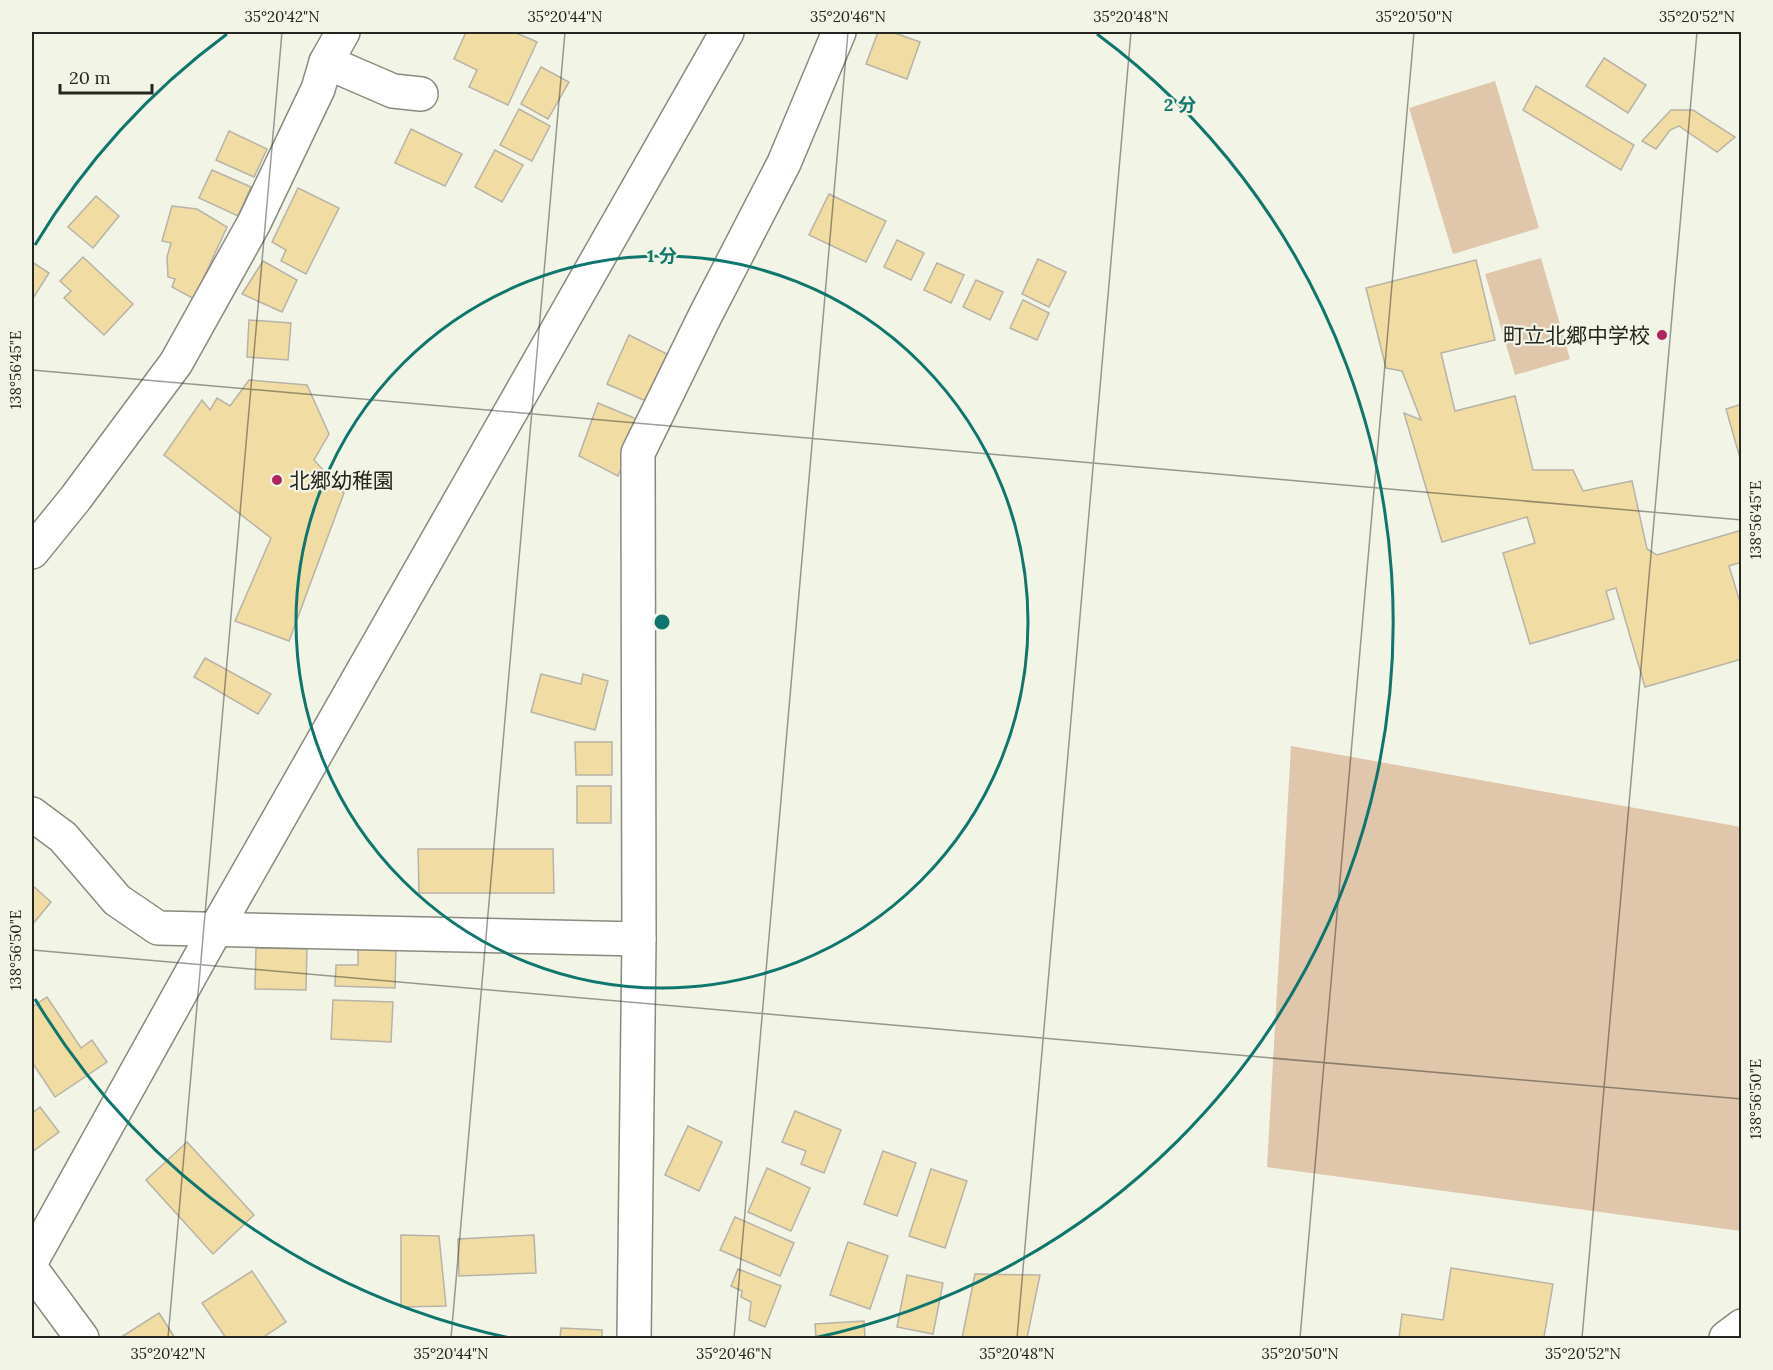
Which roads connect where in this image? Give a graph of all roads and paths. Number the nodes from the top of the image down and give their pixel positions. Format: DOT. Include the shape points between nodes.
graph roads {
  1 [pos="727,32"];
  2 [pos="839,32"];
  3 [pos="329,44"];
  4 [pos="421,94"];
  5 [pos="32,552"];
  6 [pos="32,813"];
  7 [pos="216,929"];
  8 [pos="639,939"];
  9 [pos="32,1260"];
  10 [pos="32,1270"];
  11 [pos="1742,1326"];
  12 [pos="82,1338"];
  13 [pos="634,1338"];
  14 [pos="1726,1338"];
  1 -- 7 [label="street"];
  2 -- 8 [label="street" via="784,163 638,453"];
  3 -- 4 [label="street" via="393,91"];
  3 -- 5 [label="street" via="318,89 254,223 176,363"];
  6 -- 7 [label="street" via="63,837 117,900 158,928"];
  7 -- 8 [label="street"];
  7 -- 9 [label="street"];
  8 -- 13 [label="street"];
  10 -- 12 [label="street"];
  11 -- 14 [label="street"];
}
